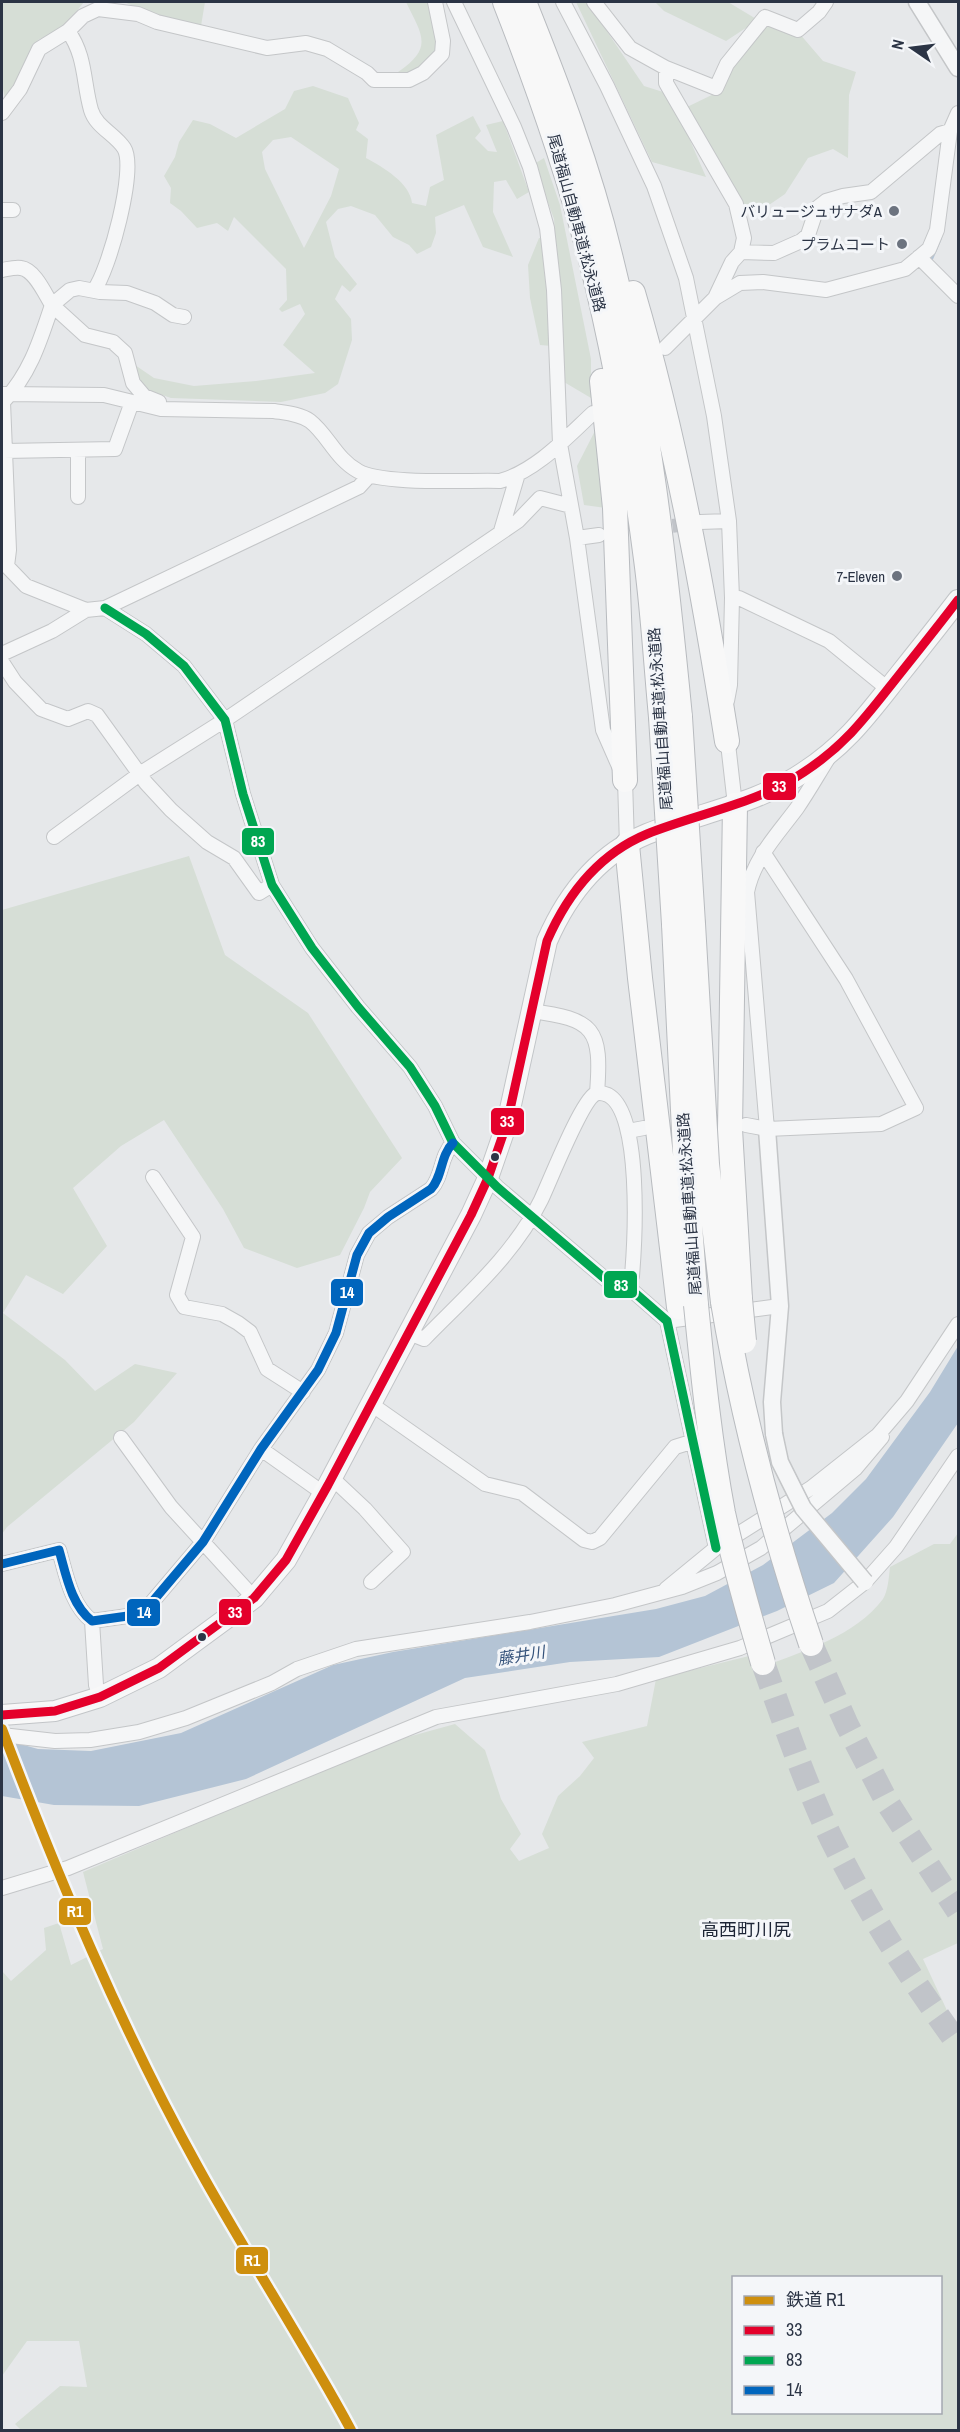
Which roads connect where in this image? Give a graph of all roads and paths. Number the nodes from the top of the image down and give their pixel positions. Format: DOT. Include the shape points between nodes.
graph roads {
  1 [pos="435,2"];
  2 [pos="454,2"];
  3 [pos="505,2"];
  4 [pos="524,2"];
  5 [pos="563,2"];
  6 [pos="594,2"];
  7 [pos="826,2"];
  8 [pos="917,2"];
  9 [pos="68,31"];
  10 [pos="530,66"];
  11 [pos="666,68"];
  12 [pos="958,68"];
  13 [pos="2,113"];
  14 [pos="958,113"];
  15 [pos="566,114"];
  16 [pos="950,131"];
  17 [pos="736,257"];
  18 [pos="919,257"];
  19 [pos="2,270"];
  20 [pos="740,283"];
  21 [pos="94,290"];
  22 [pos="958,296"];
  23 [pos="715,298"];
  24 [pos="52,305"];
  25 [pos="184,317"];
  26 [pos="693,322"];
  27 [pos="665,348"];
  28 [pos="6,394"];
  29 [pos="132,402"];
  30 [pos="174,410"];
  31 [pos="593,413"];
  32 [pos="560,444"];
  33 [pos="78,450"];
  34 [pos="4,451"];
  35 [pos="369,476"];
  36 [pos="516,477"];
  37 [pos="78,497"];
  38 [pos="571,506"];
  39 [pos="729,521"];
  40 [pos="700,522"];
  41 [pos="501,531"];
  42 [pos="599,535"];
  43 [pos="577,538"];
  44 [pos="4,563"];
  45 [pos="732,598"];
  46 [pos="958,600"];
  47 [pos="105,608"];
  48 [pos="86,609"];
  49 [pos="2,654"];
  50 [pos="2,662"];
  51 [pos="888,688"];
  52 [pos="671,717"];
  53 [pos="225,720"];
  54 [pos="727,741"];
  55 [pos="832,752"];
  56 [pos="141,773"];
  57 [pos="625,780"];
  58 [pos="735,804"];
  59 [pos="54,837"];
  60 [pos="627,844"];
  61 [pos="763,852"];
  62 [pos="272,885"];
  63 [pos="683,924"];
  64 [pos="530,1011"];
  65 [pos="597,1093"];
  66 [pos="746,1125"];
  67 [pos="644,1128"];
  68 [pos="766,1129"];
  69 [pos="628,1131"];
  70 [pos="453,1143"];
  71 [pos="153,1177"];
  72 [pos="488,1178"];
  73 [pos="532,1218"];
  74 [pos="627,1286"];
  75 [pos="731,1300"];
  76 [pos="780,1306"];
  77 [pos="681,1311"];
  78 [pos="958,1324"];
  79 [pos="409,1333"];
  80 [pos="303,1392"];
  81 [pos="371,1404"];
  82 [pos="878,1435"];
  83 [pos="121,1438"];
  84 [pos="691,1442"];
  85 [pos="261,1449"];
  86 [pos="958,1456"];
  87 [pos="958,1472"];
  88 [pos="328,1486"];
  89 [pos="203,1542"];
  90 [pos="716,1548"];
  91 [pos="896,1548"];
  92 [pos="2,1564"];
  93 [pos="371,1582"];
  94 [pos="865,1582"];
  95 [pos="664,1591"];
  96 [pos="254,1598"];
  97 [pos="92,1620"];
  98 [pos="811,1644"];
  99 [pos="763,1663"];
  100 [pos="100,1697"];
  101 [pos="2,1713"];
  102 [pos="2,1735"];
  103 [pos="2,1888"];
  1 -- 9 [label="street" via="442,54 423,73 409,80 374,80 327,49 306,43 267,48 109,9 83,16"];
  2 -- 32 [label="street" via="514,127 547,228 554,290"];
  3 -- 10 [label="highway, 尾道福山自動車道;松永道路"];
  4 -- 15 [label="highway, 尾道福山自動車道;松永道路"];
  5 -- 26 [label="street" via="603,76 654,186 686,278"];
  6 -- 11 [label="street" via="630,48"];
  7 -- 11 [label="street" via="798,30 765,17 727,64 716,88"];
  8 -- 12 [label="street"];
  9 -- 13 [label="street" via="39,49 20,89"];
  9 -- 21 [label="street" via="78,44 91,112 125,149 128,163 128,180 106,270"];
  10 -- 52 [label="highway, 尾道福山自動車道;松永道路" via="591,260 622,403"];
  10 -- 57 [label="highway" via="570,208 606,408 615,508"];
  11 -- 17 [label="street" via="666,82 736,204 744,238"];
  14 -- 16 [label="street"];
  15 -- 52 [label="highway, 尾道福山自動車道;松永道路" via="610,255 642,403 665,561"];
  15 -- 54 [label="highway" via="612,226 650,350 686,514"];
  16 -- 17 [label="street" via="940,134 871,192 826,201 817,208 808,235 801,242 774,253"];
  16 -- 18 [label="street" via="937,230 929,249"];
  17 -- 20 [label="street" via="732,278"];
  17 -- 23 [label="street"];
  18 -- 20 [label="street" via="905,269 826,291 763,282"];
  18 -- 22 [label="street"];
  19 -- 24 [label="street" via="27,270"];
  20 -- 23 [label="street"];
  21 -- 24 [label="street" via="70,290"];
  21 -- 25 [label="street" via="127,293"];
  23 -- 26 [label="street"];
  24 -- 28 [label="street" via="36,354 19,385"];
  24 -- 30 [label="street" via="86,335 113,342 125,353 133,383 144,396 173,405"];
  26 -- 27 [label="street"];
  26 -- 39 [label="street" via="714,416"];
  28 -- 29 [label="street" via="104,395"];
  28 -- 34 [label="street"];
  29 -- 30 [label="street"];
  29 -- 33 [label="street" via="115,449"];
  30 -- 35 [label="street" via="292,414 310,421 342,459"];
  31 -- 32 [label="street"];
  32 -- 36 [label="street"];
  32 -- 38 [label="street"];
  33 -- 34 [label="street"];
  33 -- 37 [label="street"];
  34 -- 44 [label="street" via="9,550"];
  35 -- 36 [label="street" via="500,481"];
  35 -- 47 [label="street" via="359,487"];
  36 -- 41 [label="street"];
  38 -- 41 [label="street" via="540,498 518,521"];
  38 -- 43 [label="street"];
  39 -- 40 [label="street"];
  39 -- 45 [label="street"];
  41 -- 53 [label="street"];
  42 -- 43 [label="street"];
  43 -- 57 [label="street" via="603,730"];
  44 -- 48 [label="street" via="26,585"];
  45 -- 51 [label="street" via="829,641"];
  45 -- 54 [label="street"];
  46 -- 51 [label="main road"];
  47 -- 48 [label="street"];
  47 -- 53 [label="street" via="146,634 184,666"];
  48 -- 49 [label="street" via="52,631"];
  50 -- 56 [label="street" via="41,709 69,719 88,711 97,715"];
  51 -- 55 [label="main road" via="859,727"];
  52 -- 63 [label="highway, 尾道福山自動車道;松永道路, bridge"];
  53 -- 56 [label="street"];
  53 -- 62 [label="street"];
  54 -- 58 [label="street"];
  55 -- 58 [label="main road" via="802,774"];
  55 -- 61 [label="street"];
  56 -- 59 [label="street"];
  56 -- 62 [label="street" via="171,810 207,842 234,858 259,893"];
  57 -- 60 [label="street"];
  58 -- 60 [label="main road"];
  58 -- 75 [label="highway"];
  60 -- 64 [label="main road" via="594,869 558,916 547,941"];
  60 -- 77 [label="highway"];
  61 -- 68 [label="street" via="751,874 747,906"];
  61 -- 68 [label="street" via="846,980 916,1107 881,1124"];
  62 -- 70 [label="street" via="312,948 410,1067"];
  63 -- 75 [label="highway, 尾道福山自動車道;松永道路" via="707,1164"];
  63 -- 77 [label="highway, 尾道福山自動車道;松永道路" via="686,1172"];
  64 -- 65 [label="street" via="577,1020 589,1028 600,1058"];
  64 -- 72 [label="main road" via="507,1123"];
  65 -- 69 [label="street" via="616,1100"];
  65 -- 73 [label="street" via="582,1111"];
  66 -- 68 [label="street"];
  67 -- 69 [label="street"];
  68 -- 76 [label="street"];
  69 -- 74 [label="street" via="635,1201 632,1276"];
  70 -- 72 [label="street"];
  70 -- 80 [label="street" via="431,1190 369,1233 357,1255 336,1333"];
  71 -- 80 [label="street" via="193,1237 177,1295 184,1307 222,1314 238,1323 250,1332 267,1369"];
  72 -- 73 [label="street"];
  72 -- 79 [label="main road"];
  73 -- 74 [label="street" via="610,1283"];
  73 -- 79 [label="street" via="493,1270 424,1339"];
  74 -- 77 [label="street"];
  75 -- 98 [label="highway, 尾道福山自動車道;松永道路, bridge" via="747,1430 765,1503"];
  76 -- 77 [label="street"];
  76 -- 94 [label="street, bridge" via="772,1402 780,1462 803,1509"];
  77 -- 84 [label="street"];
  77 -- 99 [label="highway, 尾道福山自動車道;松永道路, bridge" via="706,1409 723,1513"];
  78 -- 82 [label="street" via="907,1401"];
  79 -- 81 [label="main road"];
  80 -- 85 [label="street"];
  81 -- 84 [label="street" via="485,1484 522,1494 592,1542 600,1538 675,1447"];
  81 -- 88 [label="main road"];
  82 -- 90 [label="street" via="811,1488"];
  82 -- 95 [label="street" via="882,1437 855,1469 761,1548 717,1573"];
  83 -- 89 [label="street" via="171,1507"];
  84 -- 90 [label="street"];
  85 -- 88 [label="street"];
  85 -- 89 [label="street"];
  86 -- 91 [label="street"];
  87 -- 91 [label="street"];
  88 -- 93 [label="street" via="365,1509 403,1552"];
  88 -- 96 [label="main road" via="286,1560"];
  89 -- 96 [label="street"];
  89 -- 97 [label="street" via="142,1614"];
  90 -- 95 [label="street"];
  91 -- 94 [label="street"];
  92 -- 97 [label="street" via="58,1550 83,1613"];
  94 -- 103 [label="street" via="828,1611 740,1648 616,1684 436,1717 68,1868"];
  95 -- 102 [label="street" via="530,1622 356,1649 297,1669 186,1718 139,1732 55,1741"];
  96 -- 100 [label="main road" via="159,1668"];
  97 -- 100 [label="street"];
  100 -- 101 [label="main road" via="55,1711"];
}
